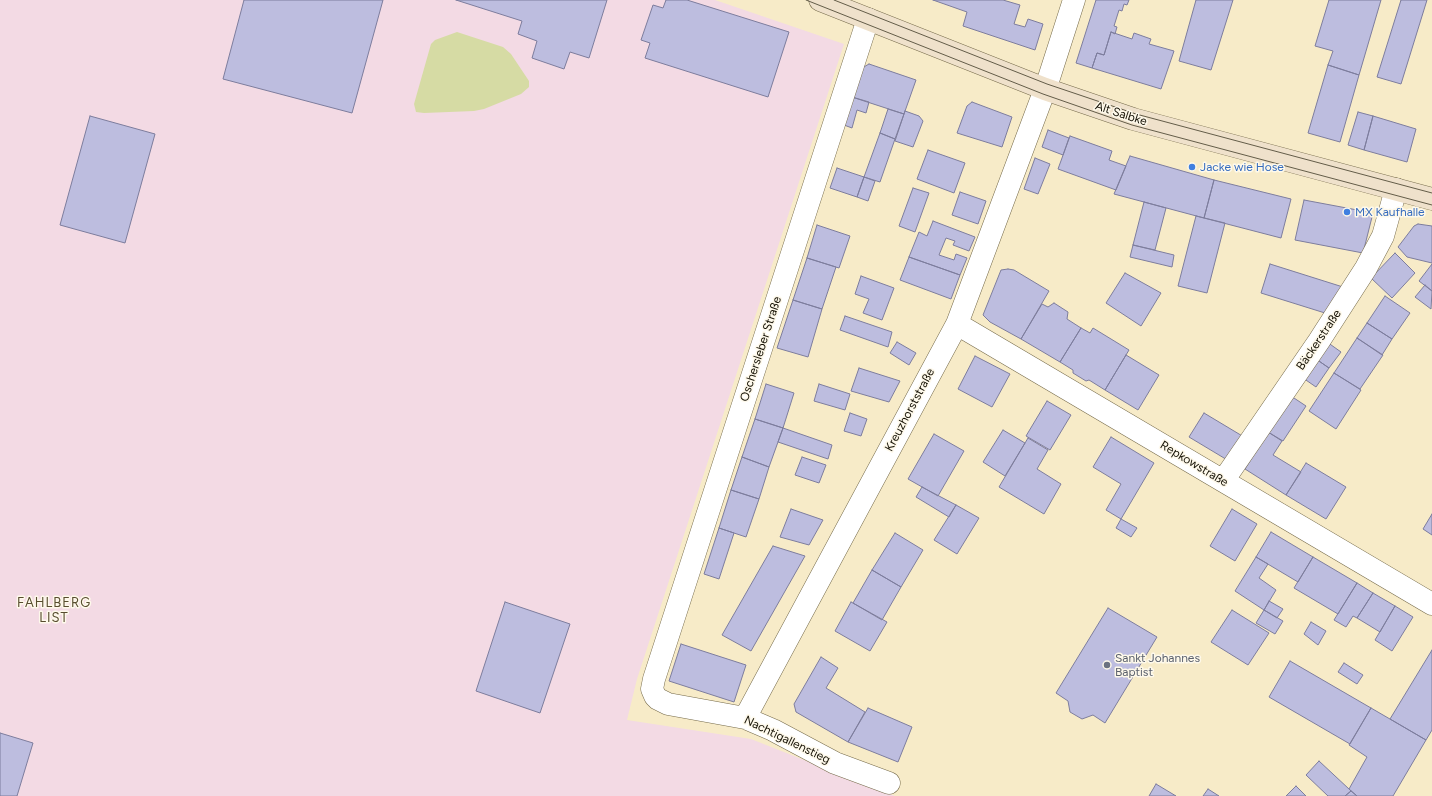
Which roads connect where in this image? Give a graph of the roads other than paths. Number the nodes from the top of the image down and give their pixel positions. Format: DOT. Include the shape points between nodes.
graph roads {
  1 [pos="820,0"];
  2 [pos="1074,0"];
  3 [pos="868,19"];
  4 [pos="1045,89"];
  5 [pos="1396,189"];
  6 [pos="1432,198"];
  7 [pos="957,324"];
  8 [pos="1224,481"];
  9 [pos="1432,604"];
  10 [pos="654,679"];
  11 [pos="746,718"];
  12 [pos="889,783"];
  1 -- 3 [label="main road, Alt Salbke"];
  2 -- 4 [label="street, Kreuzhorststraße"];
  3 -- 4 [label="main road, Alt Salbke"];
  3 -- 10 [label="street, Oschersleber Straße"];
  4 -- 5 [label="main road, Alt Salbke" via="1134,119"];
  4 -- 7 [label="street, Kreuzhorststraße"];
  5 -- 6 [label="main road, Alt Salbke"];
  5 -- 8 [label="street, Bäckerstraße" via="1383,236 1366,268"];
  7 -- 8 [label="street, Repkowstraße"];
  7 -- 11 [label="street, Kreuzhorststraße"];
  8 -- 9 [label="street, Repkowstraße"];
  10 -- 11 [label="street, Nachtigallenstieg" via="654,694 665,703"];
  11 -- 12 [label="street, Nachtigallenstieg" via="835,763"];
}
